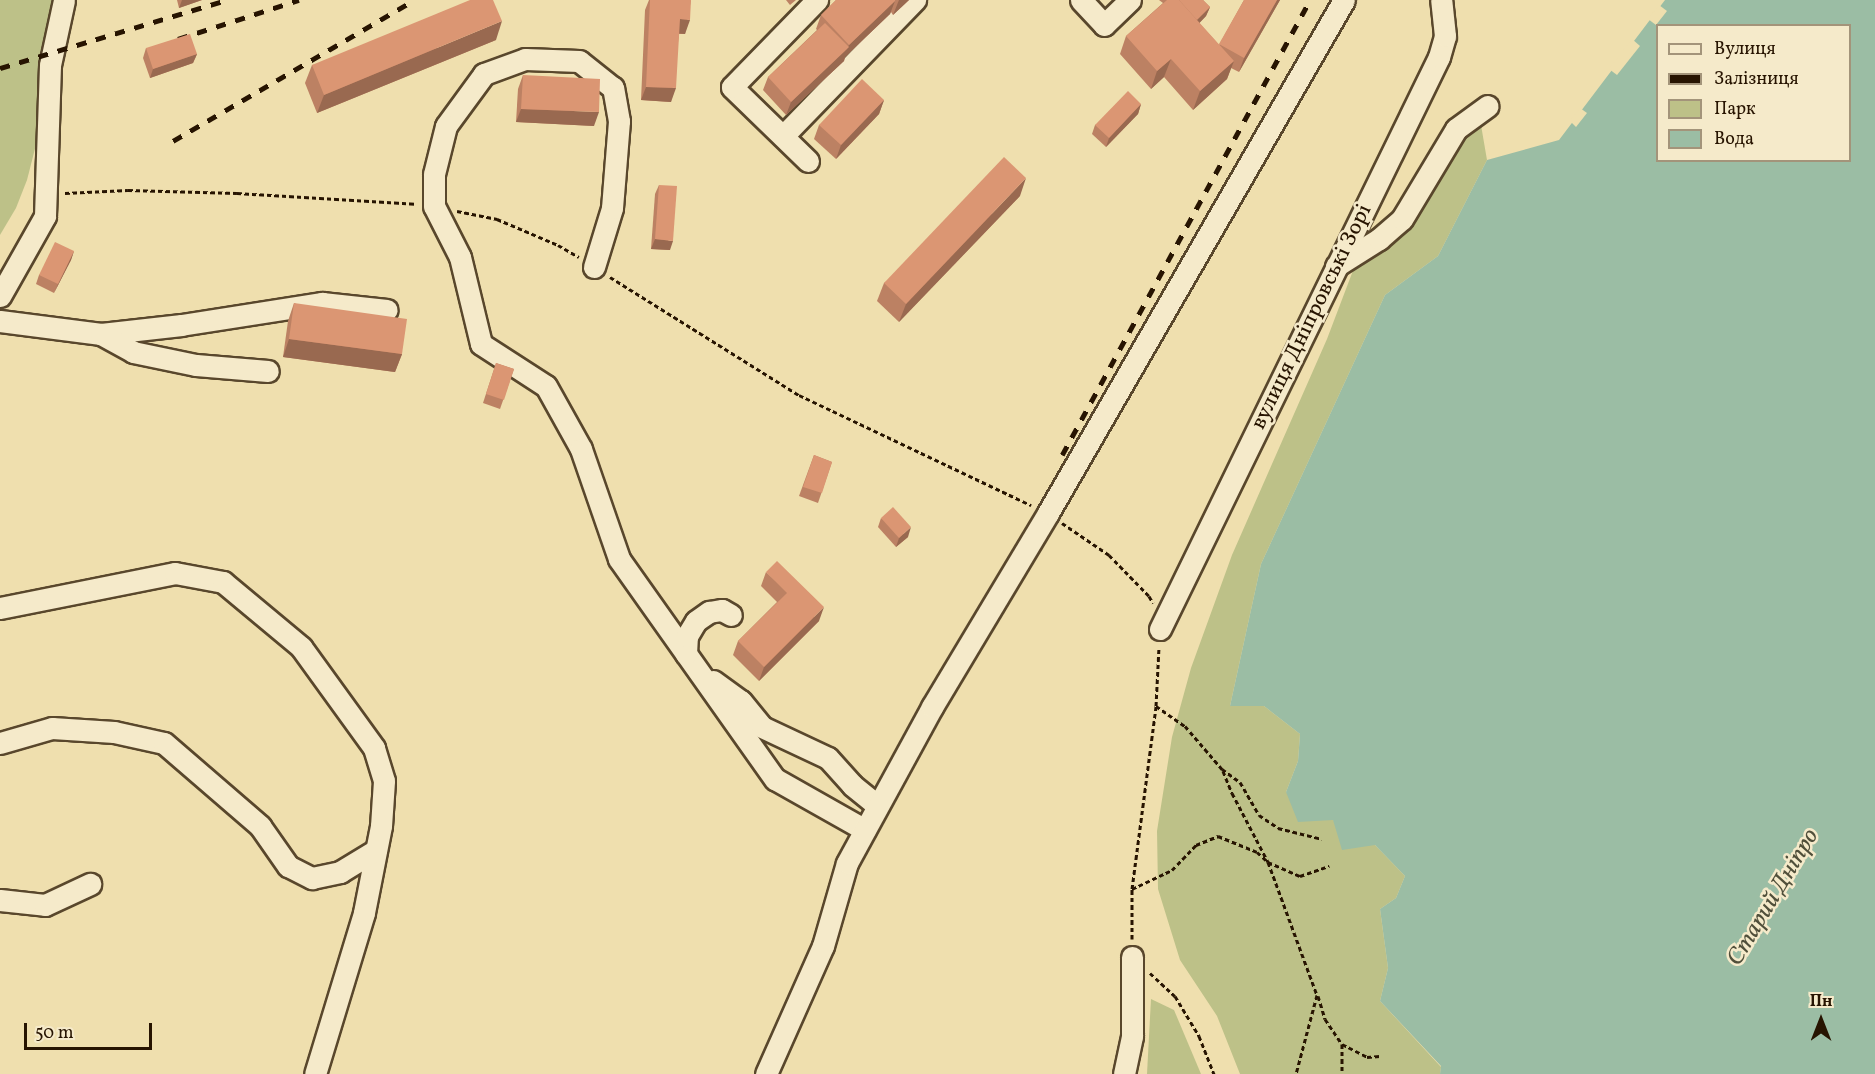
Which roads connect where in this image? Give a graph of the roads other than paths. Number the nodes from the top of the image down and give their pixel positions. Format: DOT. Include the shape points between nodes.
graph roads {
  1 [pos="64,0"];
  2 [pos="817,0"];
  3 [pos="915,0"];
  4 [pos="1081,0"];
  5 [pos="1130,0"];
  6 [pos="1344,0"];
  7 [pos="1441,0"];
  8 [pos="1488,106"];
  9 [pos="783,136"];
  10 [pos="808,161"];
  11 [pos="1336,266"];
  12 [pos="594,267"];
  13 [pos="0,296"];
  14 [pos="387,310"];
  15 [pos="0,321"];
  16 [pos="100,334"];
  17 [pos="268,370"];
  18 [pos="0,608"];
  19 [pos="731,615"];
  20 [pos="1160,629"];
  21 [pos="686,654"];
  22 [pos="700,673"];
  23 [pos="0,743"];
  24 [pos="878,806"];
  25 [pos="865,830"];
  26 [pos="376,850"];
  27 [pos="90,884"];
  28 [pos="0,900"];
  29 [pos="1132,957"];
  30 [pos="315,1074"];
  31 [pos="766,1074"];
  32 [pos="1124,1074"];
  1 -- 13 [label="street" via="51,65 45,216"];
  2 -- 9 [label="street" via="732,87"];
  3 -- 9 [label="street"];
  4 -- 5 [label="street" via="1104,25"];
  6 -- 24 [label="street"];
  7 -- 11 [label="street, вулиця Дніпровські Зорі" via="1445,36 1442,50"];
  8 -- 11 [label="street" via="1456,129 1402,219"];
  9 -- 10 [label="street"];
  11 -- 20 [label="street, вулиця Дніпровські Зорі"];
  12 -- 21 [label="street" via="612,208 619,121 613,88 579,61 525,59 484,74 446,126 434,174 434,206 460,256 481,344 546,386 581,449 618,559"];
  14 -- 16 [label="street" via="322,303"];
  15 -- 16 [label="street"];
  16 -- 17 [label="street" via="133,352 196,365"];
  18 -- 26 [label="street" via="175,573 223,582 301,647 375,748 384,782"];
  19 -- 21 [label="street" via="722,610 709,612 696,621 687,636"];
  21 -- 22 [label="street"];
  22 -- 24 [label="street" via="741,701 762,728 828,758"];
  22 -- 25 [label="street" via="775,779"];
  23 -- 26 [label="street" via="52,728 114,732 164,743 260,826 288,866 312,879 340,872"];
  24 -- 25 [label="street"];
  25 -- 31 [label="street" via="847,863 823,946"];
  26 -- 30 [label="street" via="364,913"];
  27 -- 28 [label="street" via="45,904"];
  29 -- 32 [label="street" via="1132,1036"];
}
